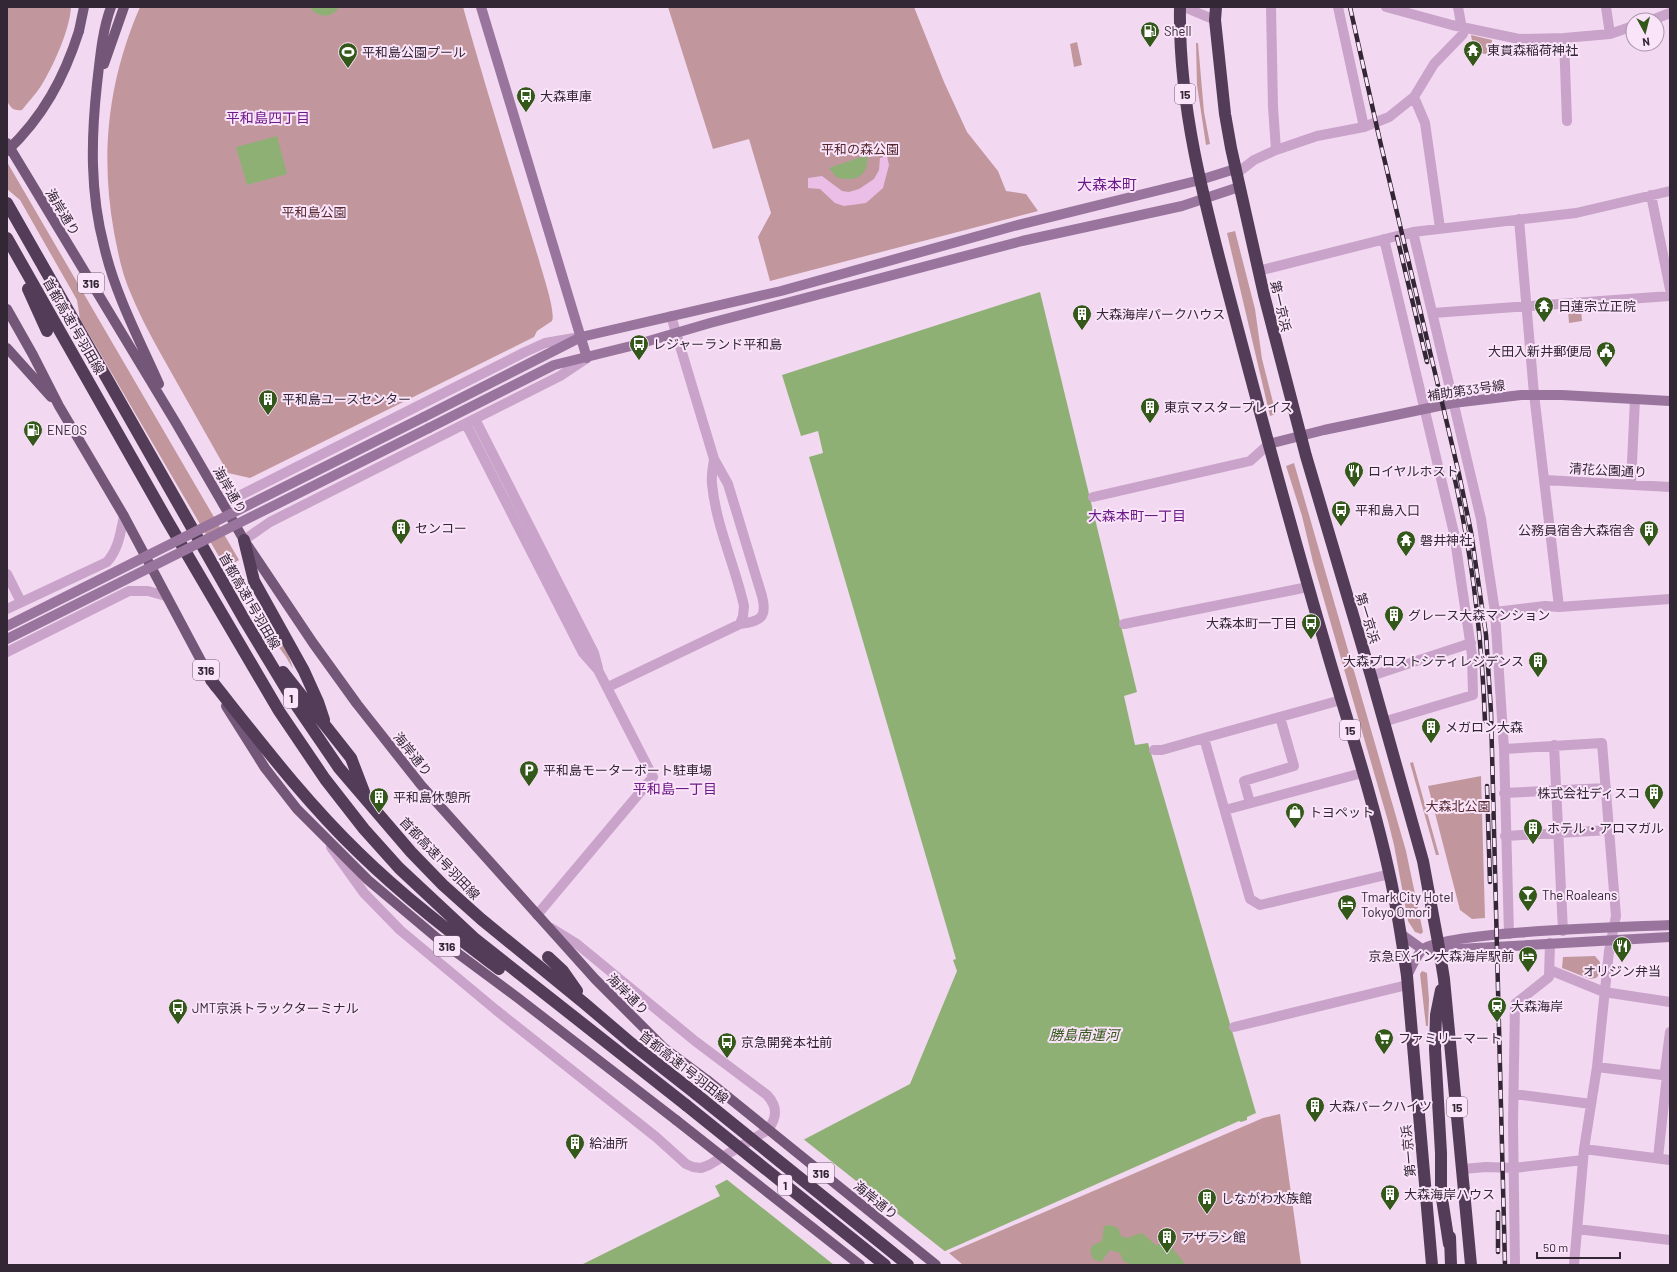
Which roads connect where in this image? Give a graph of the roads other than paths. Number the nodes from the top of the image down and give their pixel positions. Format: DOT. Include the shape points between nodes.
graph roads {
  1 [pos="84,7"];
  2 [pos="111,7"];
  3 [pos="124,7"];
  4 [pos="481,7"];
  5 [pos="1180,7"];
  6 [pos="1184,7"];
  7 [pos="1216,7"];
  8 [pos="1271,7"];
  9 [pos="1338,7"];
  10 [pos="1386,7"];
  11 [pos="1458,7"];
  12 [pos="1606,7"];
  13 [pos="1215,20"];
  14 [pos="1461,26"];
  15 [pos="1625,29"];
  16 [pos="1610,34"];
  17 [pos="1564,38"];
  18 [pos="97,85"];
  19 [pos="1414,97"];
  20 [pos="1567,121"];
  21 [pos="1364,127"];
  22 [pos="7,143"];
  23 [pos="1276,150"];
  24 [pos="7,151"];
  25 [pos="1235,172"];
  26 [pos="1200,180"];
  27 [pos="1239,187"];
  28 [pos="1670,190"];
  29 [pos="1651,195"];
  30 [pos="1203,199"];
  31 [pos="7,203"];
  32 [pos="1519,219"];
  33 [pos="1440,228"];
  34 [pos="1413,232"];
  35 [pos="7,238"];
  36 [pos="1384,239"];
  37 [pos="7,241"];
  38 [pos="1258,271"];
  39 [pos="1670,289"];
  40 [pos="1670,296"];
  41 [pos="1526,307"];
  42 [pos="7,309"];
  43 [pos="1433,313"];
  44 [pos="671,316"];
  45 [pos="47,331"];
  46 [pos="676,333"];
  47 [pos="581,337"];
  48 [pos="7,348"];
  49 [pos="587,358"];
  50 [pos="1534,394"];
  51 [pos="1636,399"];
  52 [pos="1670,401"];
  53 [pos="1453,403"];
  54 [pos="59,406"];
  55 [pos="1424,408"];
  56 [pos="475,419"];
  57 [pos="176,422"];
  58 [pos="466,424"];
  59 [pos="1300,437"];
  60 [pos="1268,444"];
  61 [pos="714,459"];
  62 [pos="1545,480"];
  63 [pos="1631,484"];
  64 [pos="1670,487"];
  65 [pos="1093,497"];
  66 [pos="223,504"];
  67 [pos="124,516"];
  68 [pos="244,540"];
  69 [pos="7,574"];
  70 [pos="1308,587"];
  71 [pos="166,596"];
  72 [pos="1670,599"];
  73 [pos="21,602"];
  74 [pos="1559,607"];
  75 [pos="7,609"];
  76 [pos="1495,612"];
  77 [pos="245,621"];
  78 [pos="740,624"];
  79 [pos="1124,624"];
  80 [pos="7,626"];
  81 [pos="7,639"];
  82 [pos="1471,643"];
  83 [pos="7,652"];
  84 [pos="598,670"];
  85 [pos="1371,676"];
  86 [pos="211,680"];
  87 [pos="608,687"];
  88 [pos="1341,700"];
  89 [pos="1280,717"];
  90 [pos="1383,722"];
  91 [pos="326,726"];
  92 [pos="1204,738"];
  93 [pos="1554,745"];
  94 [pos="1504,749"];
  95 [pos="1154,750"];
  96 [pos="1362,772"];
  97 [pos="1606,788"];
  98 [pos="1556,790"];
  99 [pos="1504,793"];
  100 [pos="367,800"];
  101 [pos="1250,803"];
  102 [pos="1224,810"];
  103 [pos="1609,830"];
  104 [pos="1557,833"];
  105 [pos="323,835"];
  106 [pos="1505,836"];
  107 [pos="1390,874"];
  108 [pos="537,915"];
  109 [pos="547,925"];
  110 [pos="1670,925"];
  111 [pos="1613,928"];
  112 [pos="1564,931"];
  113 [pos="1401,934"];
  114 [pos="1509,934"];
  115 [pos="1670,937"];
  116 [pos="1610,940"];
  117 [pos="1550,943"];
  118 [pos="1439,946"];
  119 [pos="1422,949"];
  120 [pos="548,957"];
  121 [pos="1550,970"];
  122 [pos="523,978"];
  123 [pos="1444,979"];
  124 [pos="1407,981"];
  125 [pos="1604,992"];
  126 [pos="1670,1002"];
  127 [pos="584,1003"];
  128 [pos="1234,1027"];
  129 [pos="1670,1032"];
  130 [pos="1597,1067"];
  131 [pos="1669,1075"];
  132 [pos="1514,1094"];
  133 [pos="1591,1104"];
  134 [pos="1584,1148"];
  135 [pos="1658,1158"];
  136 [pos="1583,1160"];
  137 [pos="1670,1160"];
  138 [pos="1514,1168"];
  139 [pos="1463,1169"];
  140 [pos="1577,1229"];
  141 [pos="1670,1240"];
  142 [pos="860,1265"];
  143 [pos="885,1265"];
  144 [pos="908,1265"];
  145 [pos="936,1265"];
  146 [pos="1432,1265"];
  147 [pos="1451,1265"];
  148 [pos="1471,1265"];
  149 [pos="1515,1265"];
  150 [pos="1574,1265"];
  1 -- 24 [label="main road, bridge" via="79,31 53,95 30,128"];
  2 -- 18 [label="main road" via="100,55"];
  3 -- 18 [label="main road"];
  4 -- 47 [label="street"];
  5 -- 26 [label="highway, 第一京浜 / 15" via="1184,91"];
  6 -- 13 [label="street"];
  7 -- 13 [label="highway, 第一京浜 / 15"];
  8 -- 23 [label="street"];
  9 -- 21 [label="street"];
  10 -- 14 [label="street"];
  11 -- 14 [label="street"];
  12 -- 16 [label="street"];
  13 -- 25 [label="highway, 第一京浜 / 15" via="1225,114"];
  14 -- 17 [label="street" via="1519,39"];
  14 -- 19 [label="street" via="1463,34 1434,64"];
  15 -- 16 [label="street"];
  16 -- 17 [label="street"];
  17 -- 20 [label="street"];
  18 -- 57 [label="main road" via="92,137 93,168 95,206 104,248 131,321"];
  19 -- 21 [label="street" via="1389,117"];
  19 -- 33 [label="street" via="1425,123"];
  21 -- 23 [label="street" via="1317,136"];
  22 -- 57 [label="main road, 海岸通り / 316"];
  23 -- 25 [label="street"];
  25 -- 26 [label="street"];
  25 -- 27 [label="highway, 第一京浜 / 15"];
  26 -- 30 [label="highway, 第一京浜 / 15"];
  26 -- 44 [label="street" via="1014,226 781,291"];
  27 -- 30 [label="street"];
  27 -- 38 [label="highway, 第一京浜 / 15"];
  28 -- 29 [label="street"];
  29 -- 32 [label="street" via="1576,213"];
  29 -- 39 [label="street"];
  30 -- 46 [label="street" via="1140,216 1022,241"];
  30 -- 60 [label="highway, 第一京浜 / 15"];
  31 -- 77 [label="highway, 首都高速1号羽田線 / 1"];
  32 -- 33 [label="street"];
  32 -- 41 [label="street"];
  33 -- 34 [label="street"];
  34 -- 36 [label="street"];
  34 -- 43 [label="street"];
  35 -- 122 [label="highway, 首都高速1号羽田線 / 1" via="279,712 325,779 399,868 474,938"];
  36 -- 38 [label="street"];
  36 -- 55 [label="street"];
  37 -- 45 [label="highway"];
  38 -- 59 [label="highway, 第一京浜 / 15"];
  40 -- 41 [label="street"];
  41 -- 43 [label="street"];
  41 -- 50 [label="street"];
  42 -- 54 [label="main road, 316"];
  43 -- 53 [label="street"];
  44 -- 46 [label="street"];
  44 -- 47 [label="street"];
  46 -- 49 [label="street"];
  46 -- 61 [label="street"];
  47 -- 49 [label="street"];
  47 -- 66 [label="street" via="545,343 525,352"];
  47 -- 80 [label="street, bridge"];
  48 -- 54 [label="main road"];
  49 -- 56 [label="street" via="560,376"];
  49 -- 81 [label="street, bridge" via="554,365"];
  50 -- 51 [label="street, 補助第33号線"];
  50 -- 53 [label="street, 補助第33号線"];
  50 -- 62 [label="street"];
  51 -- 52 [label="street, 補助第33号線"];
  51 -- 63 [label="street"];
  53 -- 55 [label="street, 補助第33号線"];
  53 -- 76 [label="street" via="1481,519"];
  54 -- 67 [label="main road, 316"];
  55 -- 59 [label="street, 補助第33号線"];
  55 -- 82 [label="street" via="1454,534"];
  56 -- 58 [label="street"];
  56 -- 84 [label="street" via="594,652"];
  57 -- 66 [label="main road, 海岸通り / 316"];
  58 -- 68 [label="street" via="270,522"];
  58 -- 84 [label="street" via="583,653"];
  59 -- 60 [label="street, 補助第33号線"];
  59 -- 85 [label="highway, 第一京浜 / 15"];
  60 -- 65 [label="street" via="1250,461"];
  60 -- 70 [label="highway, 第一京浜 / 15"];
  61 -- 78 [label="street" via="712,483 722,537 744,606"];
  61 -- 78 [label="street" via="728,484 764,604 761,618"];
  62 -- 63 [label="street, 清花公園通り"];
  62 -- 74 [label="street"];
  63 -- 64 [label="street, 清花公園通り"];
  66 -- 68 [label="main road, 海岸通り / 316"];
  67 -- 71 [label="main road, 316"];
  67 -- 73 [label="street" via="118,544 107,562"];
  68 -- 91 [label="highway" via="256,587 304,671"];
  68 -- 108 [label="main road, 海岸通り / 316" via="313,644 380,734 421,785"];
  69 -- 73 [label="street"];
  70 -- 79 [label="street"];
  70 -- 88 [label="highway, 第一京浜 / 15"];
  71 -- 83 [label="street" via="148,591 130,591"];
  71 -- 86 [label="main road, 316"];
  72 -- 74 [label="street"];
  73 -- 75 [label="street"];
  74 -- 76 [label="street" via="1545,606"];
  76 -- 94 [label="street"];
  77 -- 91 [label="highway"];
  77 -- 100 [label="highway, 首都高速1号羽田線 / 1" via="294,702 339,768"];
  78 -- 87 [label="street"];
  82 -- 85 [label="street"];
  82 -- 90 [label="street" via="1473,696"];
  84 -- 87 [label="street"];
  85 -- 90 [label="highway, 第一京浜 / 15"];
  86 -- 105 [label="main road, 316" via="265,768"];
  86 -- 122 [label="highway, 1" via="296,786 358,853 426,914 501,971"];
  87 -- 108 [label="street" via="653,777"];
  88 -- 89 [label="street"];
  88 -- 96 [label="highway, 第一京浜 / 15"];
  89 -- 92 [label="street"];
  89 -- 101 [label="street" via="1294,766 1244,781"];
  90 -- 118 [label="highway, 第一京浜 / 15" via="1423,861"];
  91 -- 100 [label="highway" via="350,758"];
  92 -- 95 [label="street"];
  92 -- 102 [label="street"];
  93 -- 94 [label="street"];
  93 -- 97 [label="street" via="1602,743"];
  93 -- 98 [label="street"];
  94 -- 99 [label="street"];
  96 -- 101 [label="street"];
  96 -- 107 [label="highway, 第一京浜 / 15"];
  97 -- 98 [label="street"];
  97 -- 103 [label="street"];
  98 -- 99 [label="street"];
  98 -- 104 [label="street"];
  99 -- 106 [label="street"];
  100 -- 127 [label="highway, 首都高速1号羽田線 / 1" via="443,885 480,919"];
  101 -- 102 [label="street"];
  102 -- 107 [label="street" via="1250,899 1260,905"];
  103 -- 104 [label="street"];
  103 -- 111 [label="street" via="1616,916"];
  104 -- 106 [label="street"];
  104 -- 112 [label="street"];
  105 -- 109 [label="street" via="364,893 400,930 686,1164 702,1168 768,1130 773,1122 775,1109 767,1095 577,944"];
  105 -- 142 [label="main road, 316, bridge" via="368,880 437,938 676,1120"];
  106 -- 114 [label="street"];
  107 -- 113 [label="highway, 第一京浜 / 15"];
  108 -- 109 [label="main road, 海岸通り / 316"];
  109 -- 145 [label="main road, 海岸通り / 316, bridge" via="595,979 664,1048"];
  110 -- 111 [label="street"];
  111 -- 112 [label="street"];
  111 -- 116 [label="street"];
  112 -- 114 [label="street"];
  113 -- 119 [label="street"];
  113 -- 124 [label="highway, 第一京浜 / 15"];
  114 -- 118 [label="street" via="1476,936"];
  115 -- 116 [label="street"];
  116 -- 117 [label="street"];
  116 -- 125 [label="street"];
  117 -- 118 [label="street"];
  117 -- 121 [label="street"];
  118 -- 119 [label="street"];
  118 -- 123 [label="highway, 第一京浜 / 15"];
  119 -- 124 [label="street"];
  120 -- 127 [label="highway" via="563,971"];
  121 -- 125 [label="street"];
  121 -- 132 [label="street" via="1549,977 1515,1004"];
  122 -- 143 [label="highway, 首都高速1号羽田線 / 1, bridge"];
  123 -- 139 [label="highway, 第一京浜 / 15"];
  123 -- 147 [label="highway" via="1435,1031 1441,1192"];
  124 -- 128 [label="street"];
  124 -- 146 [label="highway, 第一京浜 / 15"];
  125 -- 126 [label="street"];
  125 -- 130 [label="street"];
  127 -- 144 [label="highway, 首都高速1号羽田線 / 1, bridge" via="630,1043"];
  129 -- 131 [label="street" via="1665,1070"];
  130 -- 131 [label="street"];
  130 -- 133 [label="street"];
  131 -- 135 [label="street"];
  132 -- 133 [label="street"];
  132 -- 138 [label="street"];
  133 -- 134 [label="street"];
  134 -- 135 [label="street"];
  134 -- 136 [label="street"];
  135 -- 137 [label="street"];
  136 -- 138 [label="street"];
  136 -- 140 [label="street"];
  138 -- 139 [label="street"];
  138 -- 149 [label="street"];
  139 -- 148 [label="highway, 第一京浜 / 15"];
  140 -- 141 [label="street"];
  140 -- 150 [label="street"];
}
